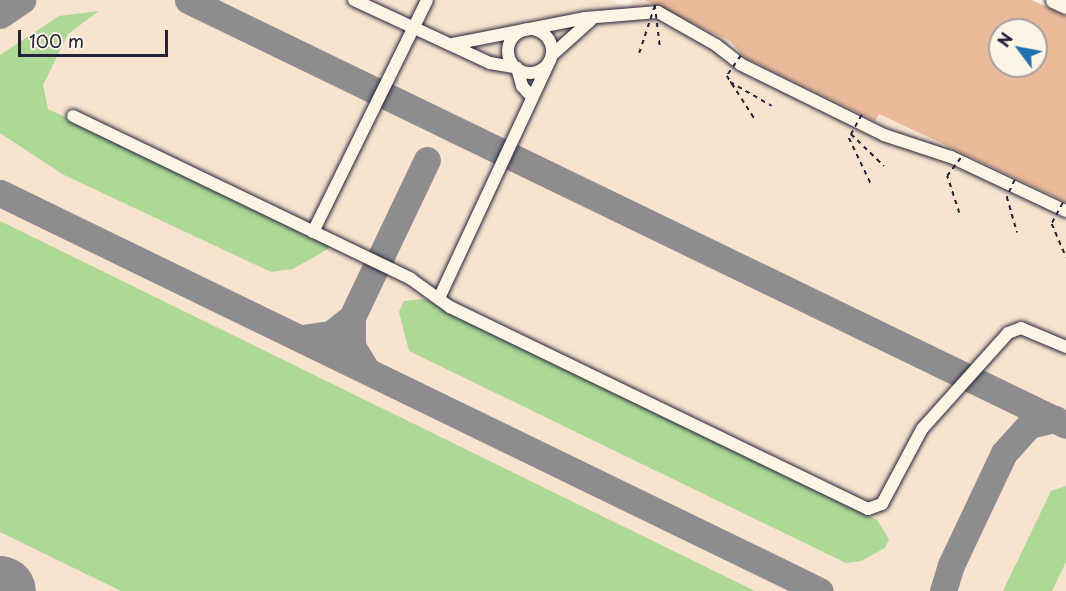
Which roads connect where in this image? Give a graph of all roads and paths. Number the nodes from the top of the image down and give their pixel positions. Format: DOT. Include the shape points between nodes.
graph roads {
  1 [pos="428,0"];
  2 [pos="1053,0"];
  3 [pos="359,1"];
  4 [pos="1066,6"];
  5 [pos="591,20"];
  6 [pos="413,28"];
  7 [pos="526,30"];
  8 [pos="453,44"];
  9 [pos="660,47"];
  10 [pos="639,53"];
  11 [pos="741,56"];
  12 [pos="550,59"];
  13 [pos="517,68"];
  14 [pos="730,82"];
  15 [pos="532,97"];
  16 [pos="772,106"];
  17 [pos="862,115"];
  18 [pos="73,116"];
  19 [pos="756,121"];
  20 [pos="851,134"];
  21 [pos="963,155"];
  22 [pos="884,166"];
  23 [pos="1016,180"];
  24 [pos="871,184"];
  25 [pos="1064,207"];
  26 [pos="959,213"];
  27 [pos="314,232"];
  28 [pos="1017,233"];
  29 [pos="1066,257"];
  30 [pos="440,296"];
  31 [pos="1066,347"];
  1 -- 6 [label="lane"];
  2 -- 4 [label="main road"];
  3 -- 6 [label="lane"];
  5 -- 7 [label="lane"];
  5 -- 12 [label="lane"];
  5 -- 25 [label="lane" via="658,12 716,45 740,64 884,135 951,157"];
  6 -- 8 [label="lane"];
  6 -- 27 [label="lane"];
  7 -- 8 [label="lane"];
  7 -- 12 [label="lane" via="546,35"];
  7 -- 13 [label="lane" via="510,42 509,56"];
  8 -- 13 [label="lane" via="503,69"];
  9 -- 10 [label="path, bridge" via="655,5"];
  11 -- 14 [label="path, bridge" via="727,76"];
  12 -- 13 [label="lane" via="531,73"];
  12 -- 15 [label="lane"];
  13 -- 15 [label="lane" via="522,86"];
  14 -- 16 [label="path"];
  14 -- 19 [label="path, bridge"];
  15 -- 30 [label="lane"];
  17 -- 20 [label="path, bridge"];
  18 -- 27 [label="lane"];
  20 -- 22 [label="path"];
  20 -- 24 [label="path, bridge"];
  21 -- 26 [label="path, bridge" via="947,177"];
  23 -- 28 [label="path, bridge" via="1007,197"];
  25 -- 29 [label="path, bridge" via="1052,224"];
  27 -- 30 [label="lane"];
  30 -- 31 [label="lane" via="460,312 867,509 882,504 922,429 1008,333 1021,328"];
}
